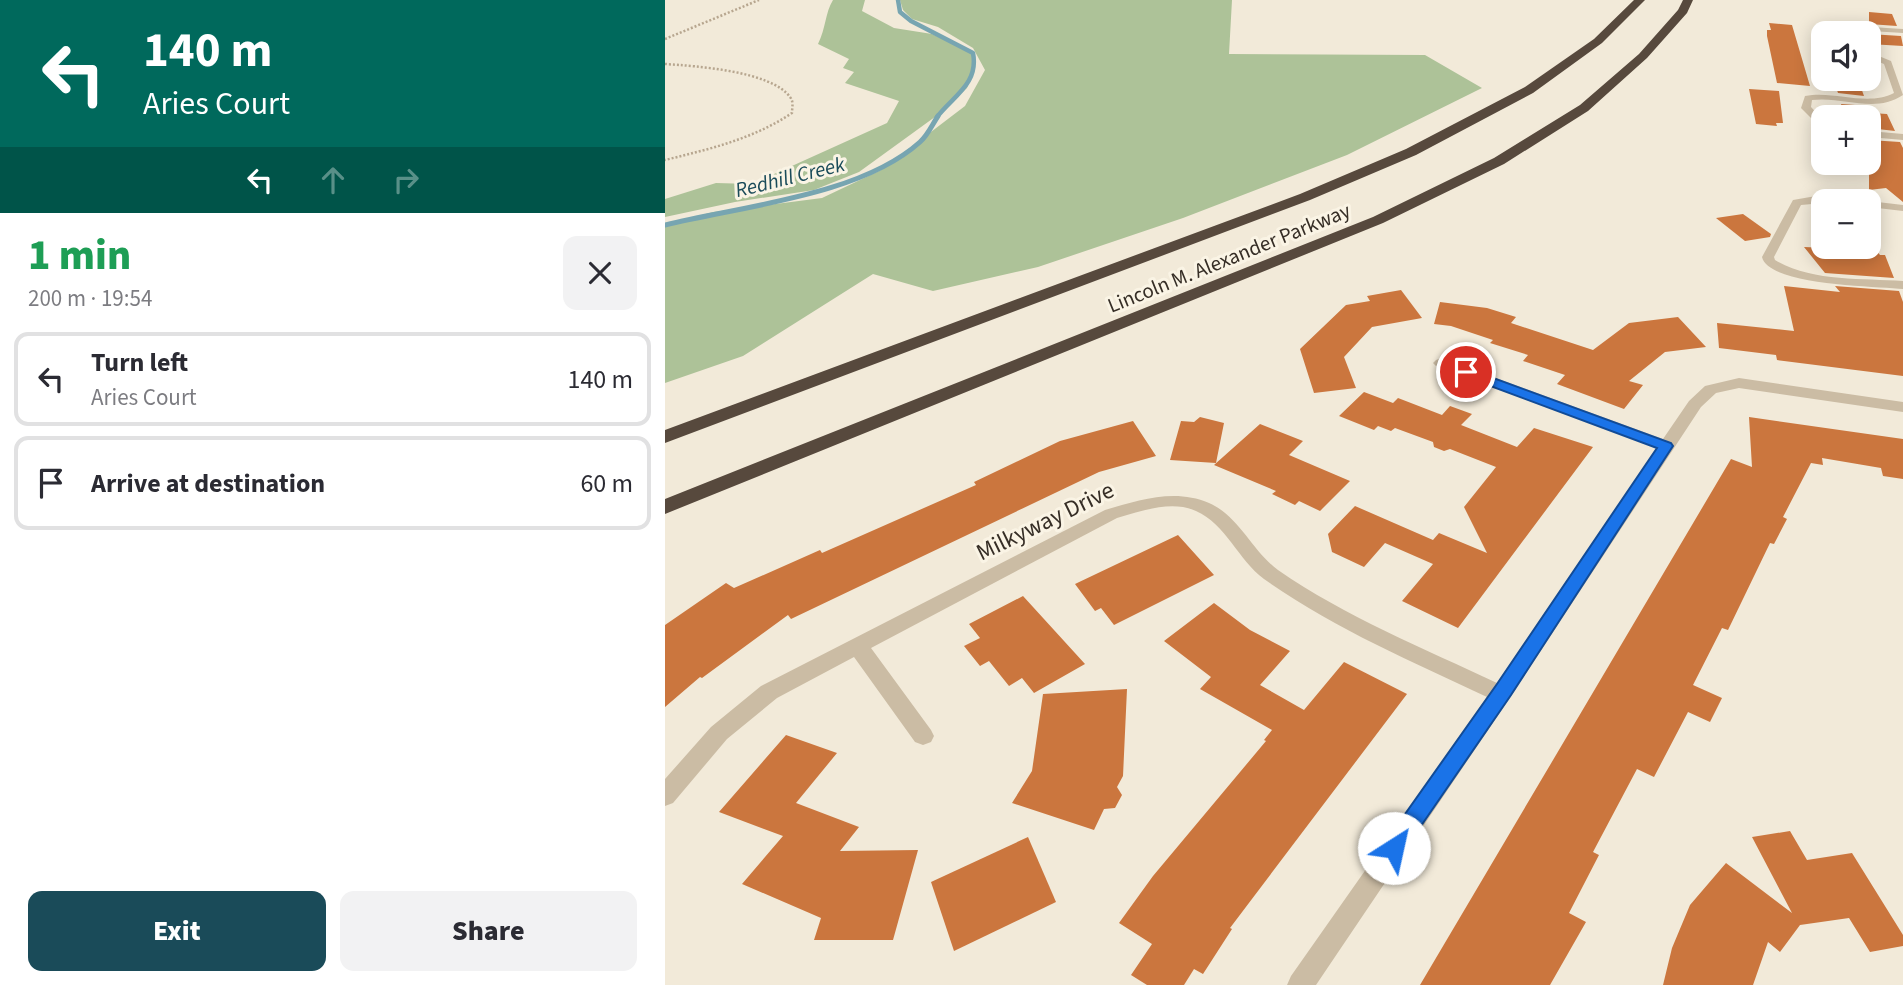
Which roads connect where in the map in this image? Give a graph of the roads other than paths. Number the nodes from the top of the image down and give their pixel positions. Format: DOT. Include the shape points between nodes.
graph roads {
  1 [pos="1640,0"];
  2 [pos="1688,0"];
  3 [pos="1881,30"];
  4 [pos="1903,31"];
  5 [pos="1881,60"];
  6 [pos="1811,113"];
  7 [pos="1881,135"];
  8 [pos="1903,137"];
  9 [pos="1811,200"];
  10 [pos="1881,205"];
  11 [pos="1903,208"];
  12 [pos="1903,285"];
  13 [pos="1441,363"];
  14 [pos="1903,407"];
  15 [pos="665,437"];
  16 [pos="1666,446"];
  17 [pos="665,507"];
  18 [pos="857,645"];
  19 [pos="1500,694"];
  20 [pos="923,736"];
  21 [pos="665,796"];
  22 [pos="1300,985"];
  1 -- 15 [label="highway, Lincoln M. Alexander Parkway" via="1598,41 1529,89 1411,152 1280,207"];
  2 -- 17 [label="highway, Lincoln M. Alexander Parkway" via="1643,56 1584,108 1499,161 1378,220"];
  3 -- 4 [label="lane"];
  5 -- 6 [label="lane" via="1888,63 1899,94 1881,101 1808,98 1806,107"];
  7 -- 8 [label="lane"];
  9 -- 12 [label="lane" via="1797,202 1769,262 1797,275"];
  10 -- 11 [label="lane"];
  13 -- 16 [label="street"];
  14 -- 16 [label="street" via="1739,383 1710,389"];
  16 -- 19 [label="street"];
  18 -- 19 [label="street, Milkyway Drive" via="1111,514 1152,502 1190,503 1221,516 1265,569 1312,602"];
  18 -- 20 [label="street"];
  18 -- 21 [label="street, Milkyway Drive" via="769,692 719,733"];
  19 -- 22 [label="street"];
}
